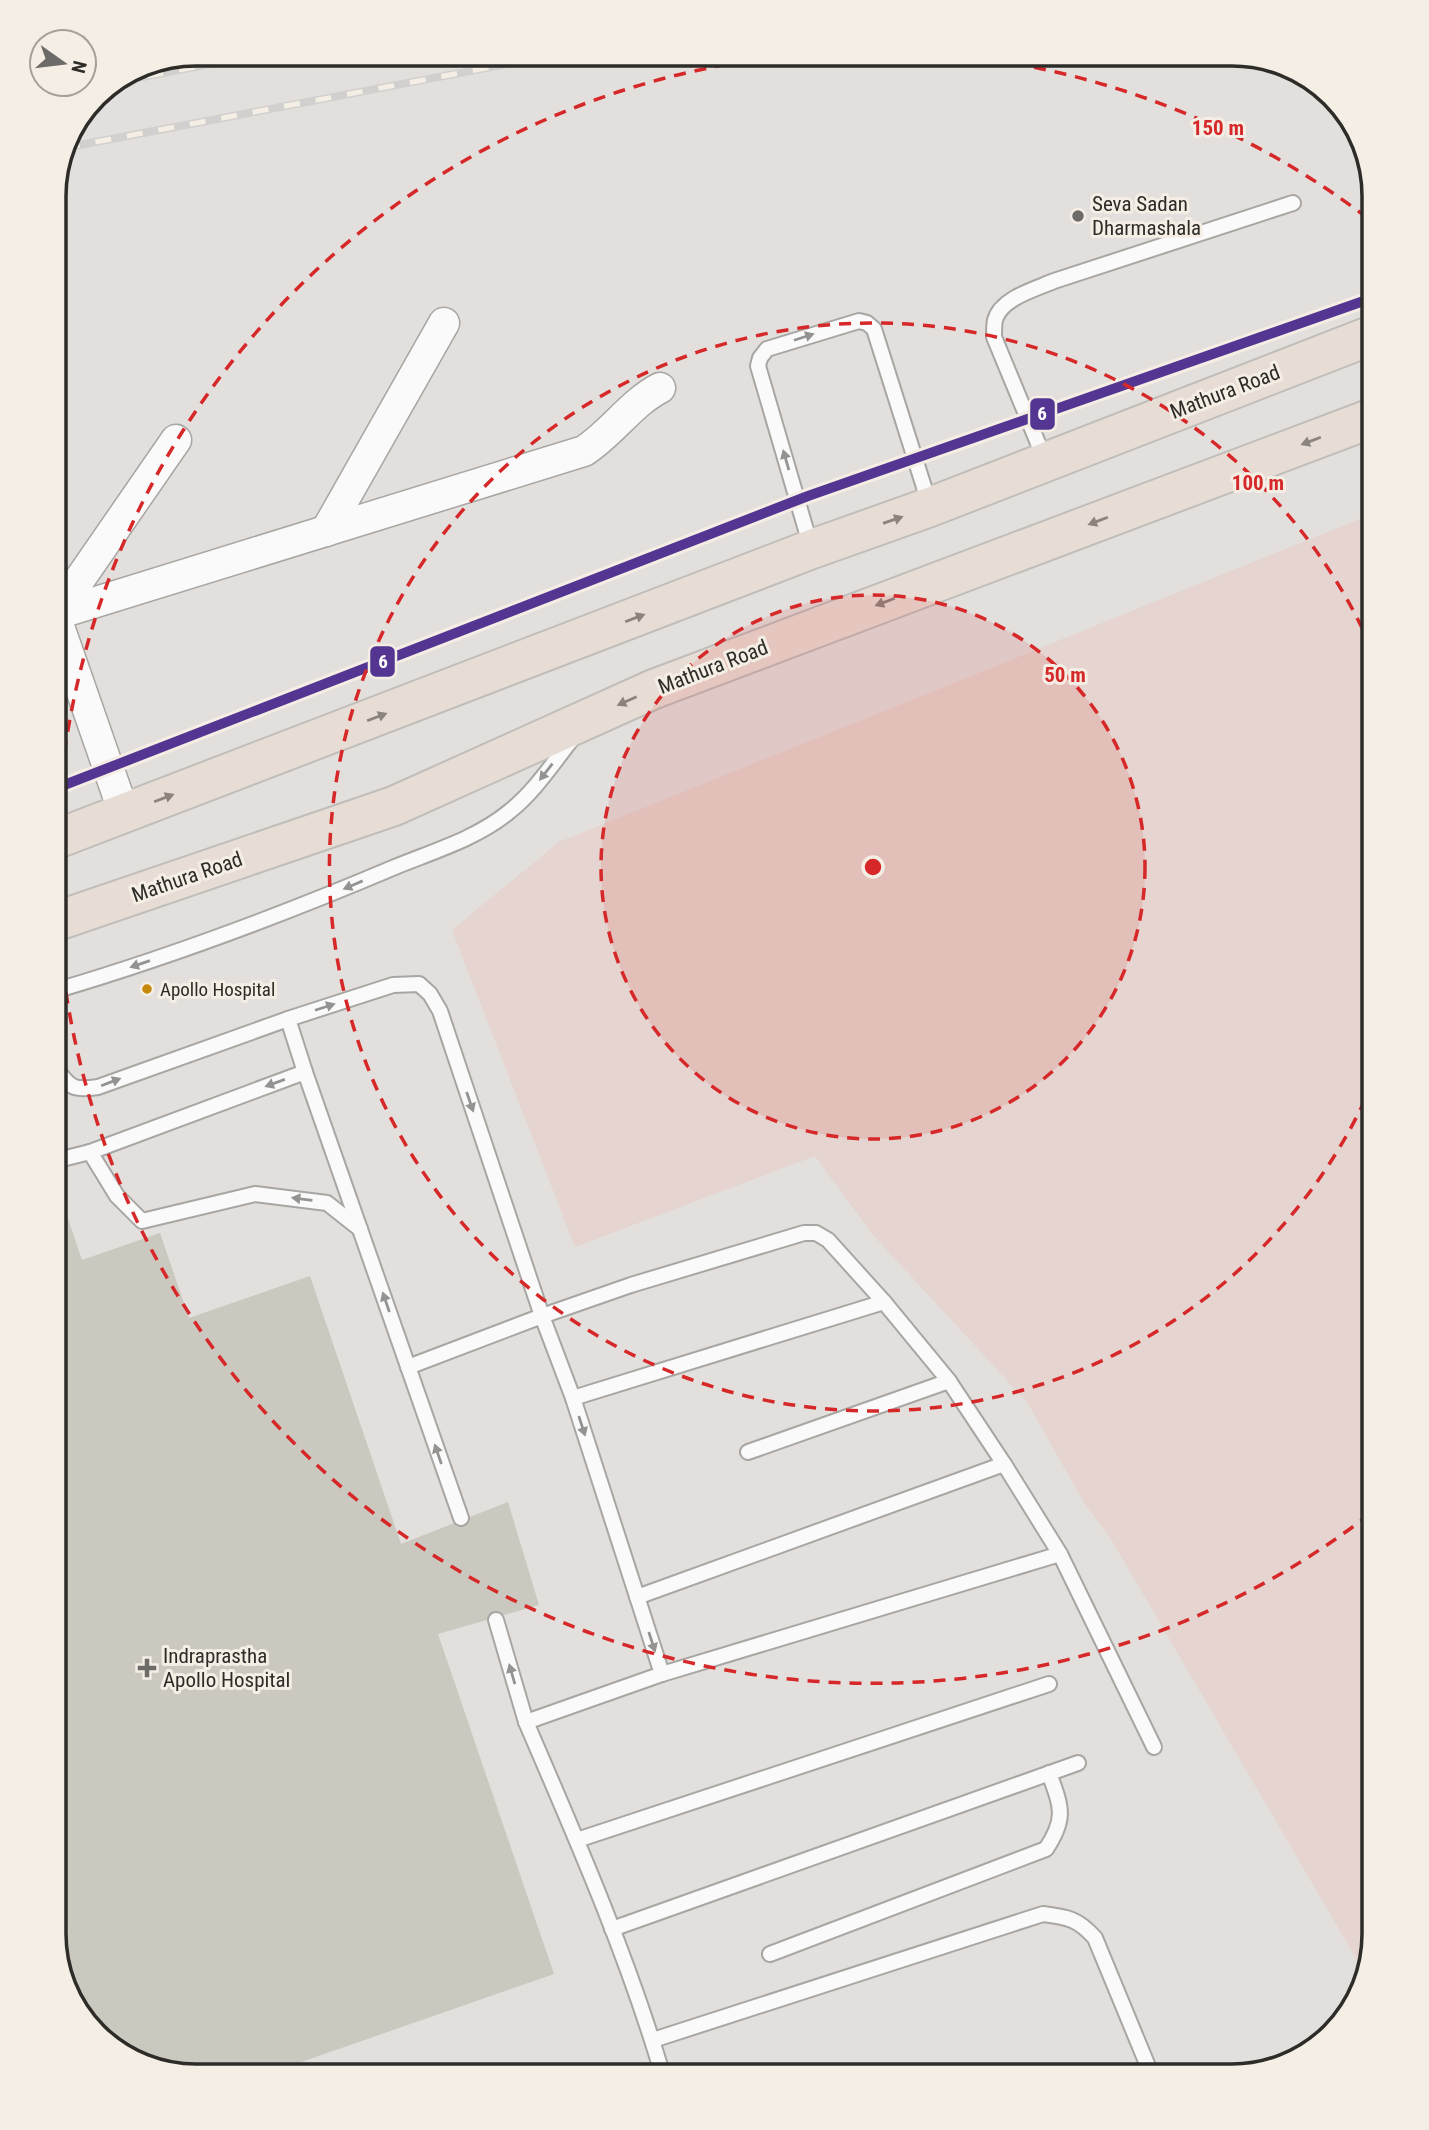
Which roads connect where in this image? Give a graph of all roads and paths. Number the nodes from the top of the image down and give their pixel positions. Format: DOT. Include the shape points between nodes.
graph roads {
  1 [pos="1293,202"];
  2 [pos="444,323"];
  3 [pos="1362,339"];
  4 [pos="660,388"];
  5 [pos="1362,422"];
  6 [pos="176,440"];
  7 [pos="1046,462"];
  8 [pos="930,508"];
  9 [pos="326,531"];
  10 [pos="812,549"];
  11 [pos="67,598"];
  12 [pos="67,611"];
  13 [pos="67,649"];
  14 [pos="589,718"];
  15 [pos="124,813"];
  16 [pos="67,835"];
  17 [pos="67,918"];
  18 [pos="67,987"];
  19 [pos="288,1019"];
  20 [pos="305,1072"];
  21 [pos="66,1083"];
  22 [pos="90,1152"];
  23 [pos="66,1158"];
  24 [pos="361,1230"];
  25 [pos="884,1302"];
  26 [pos="541,1316"];
  27 [pos="408,1367"];
  28 [pos="949,1381"];
  29 [pos="573,1398"];
  30 [pos="748,1452"];
  31 [pos="1004,1464"];
  32 [pos="461,1518"];
  33 [pos="1060,1553"];
  34 [pos="637,1597"];
  35 [pos="496,1620"];
  36 [pos="662,1674"];
  37 [pos="1049,1684"];
  38 [pos="526,1722"];
  39 [pos="1154,1746"];
  40 [pos="1078,1763"];
  41 [pos="1049,1773"];
  42 [pos="577,1840"];
  43 [pos="612,1928"];
  44 [pos="770,1954"];
  45 [pos="653,2040"];
  46 [pos="660,2063"];
  47 [pos="1147,2064"];
  1 -- 7 [label="lane" via="1054,281 1001,309 994,337"];
  2 -- 9 [label="street"];
  3 -- 7 [label="highway, Mathura Road"];
  4 -- 9 [label="street" via="584,451"];
  5 -- 14 [label="highway, Mathura Road, one-way" via="667,684"];
  6 -- 11 [label="street"];
  7 -- 8 [label="highway, Mathura Road"];
  10 -- 8 [label="highway, Mathura Road, one-way"];
  10 -- 8 [label="lane, one-way" via="758,366 767,349 842,324 859,321 874,329"];
  9 -- 12 [label="street"];
  15 -- 10 [label="highway, Mathura Road, one-way"];
  13 -- 15 [label="street"];
  14 -- 17 [label="highway, Mathura Road" via="394,806"];
  14 -- 18 [label="lane, one-way" via="528,794 478,832 323,898"];
  15 -- 16 [label="highway, Mathura Road"];
  19 -- 20 [label="lane"];
  21 -- 19 [label="lane, one-way" via="75,1089 98,1087"];
  19 -- 26 [label="lane, one-way" via="393,985 419,984 430,994 440,1011"];
  20 -- 22 [label="lane, one-way"];
  20 -- 24 [label="lane"];
  22 -- 23 [label="lane"];
  24 -- 22 [label="lane, one-way" via="327,1203 255,1194 142,1221 117,1196"];
  27 -- 24 [label="lane, one-way"];
  25 -- 26 [label="lane" via="828,1240 804,1233"];
  25 -- 28 [label="lane"];
  25 -- 29 [label="lane"];
  26 -- 27 [label="lane"];
  26 -- 29 [label="lane"];
  32 -- 27 [label="lane, one-way"];
  28 -- 30 [label="lane"];
  28 -- 31 [label="lane"];
  29 -- 34 [label="lane, one-way"];
  31 -- 33 [label="lane"];
  31 -- 34 [label="lane"];
  33 -- 36 [label="lane"];
  33 -- 39 [label="lane"];
  34 -- 36 [label="lane, one-way"];
  38 -- 35 [label="lane, one-way"];
  36 -- 38 [label="lane"];
  37 -- 42 [label="lane"];
  38 -- 42 [label="lane"];
  40 -- 41 [label="lane"];
  41 -- 43 [label="lane"];
  41 -- 44 [label="lane" via="1061,1806 1055,1836 1046,1849"];
  42 -- 43 [label="lane"];
  43 -- 45 [label="lane"];
  45 -- 46 [label="lane"];
  45 -- 47 [label="lane" via="1043,1913 1082,1923 1094,1938"];
}
